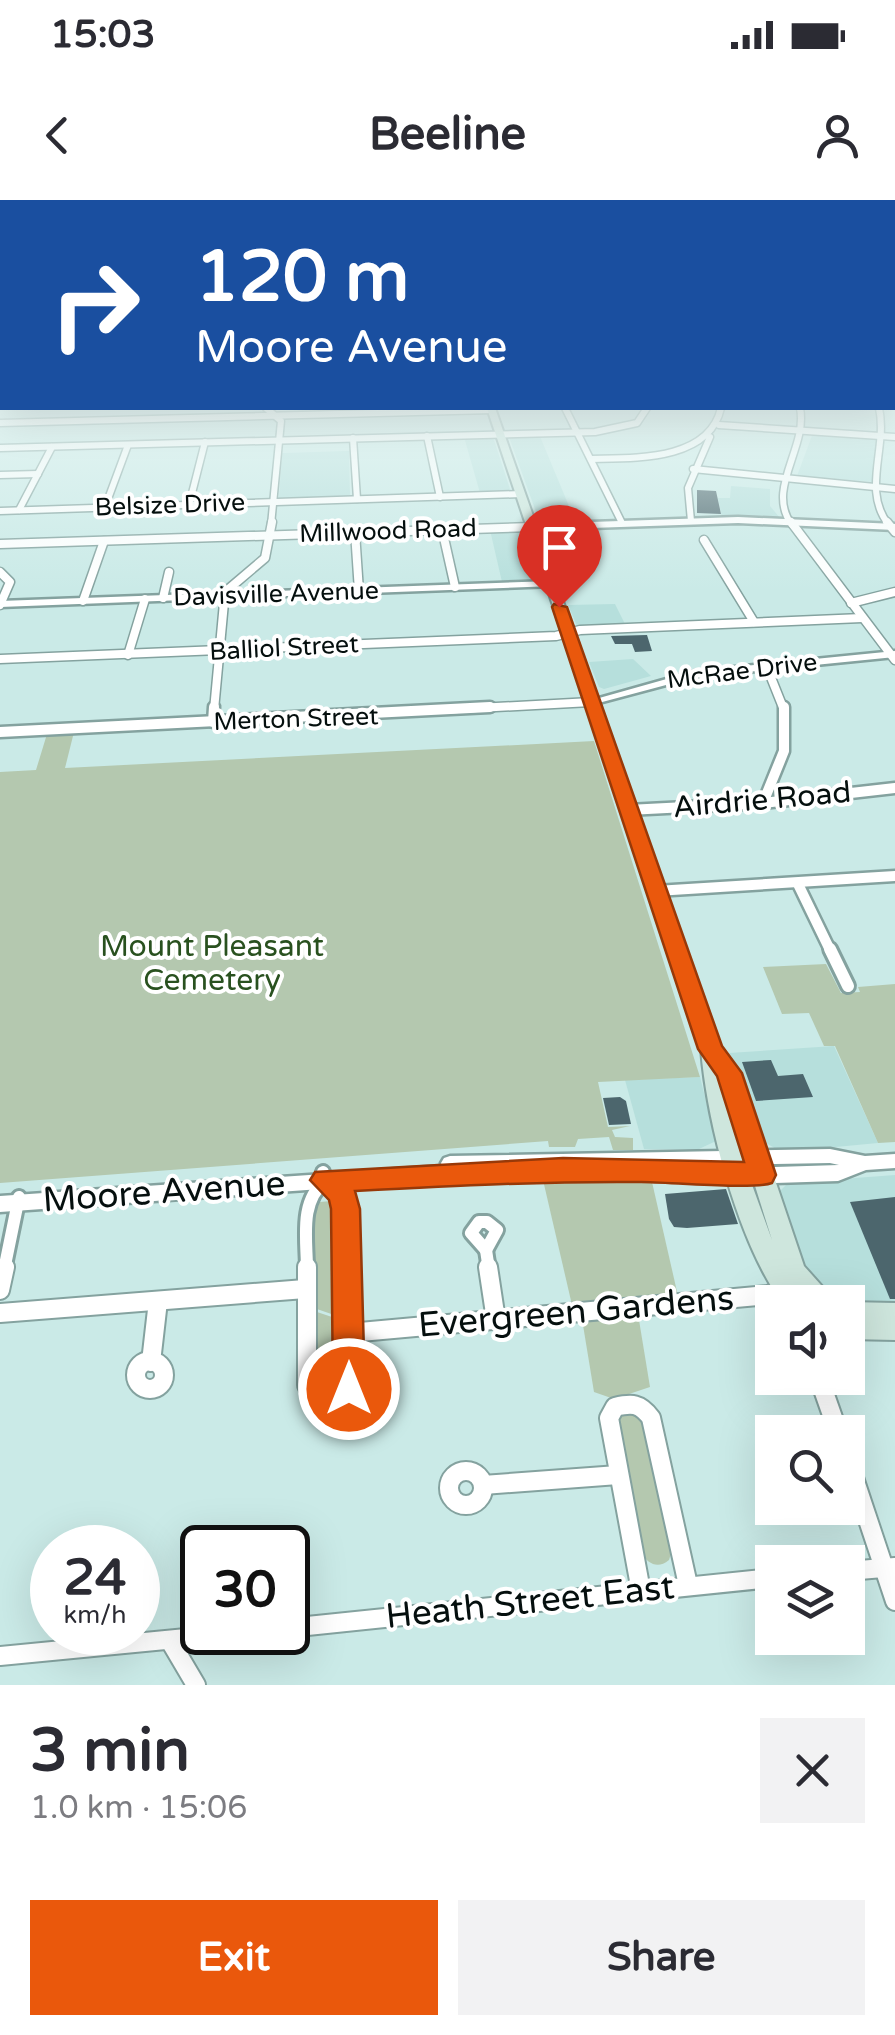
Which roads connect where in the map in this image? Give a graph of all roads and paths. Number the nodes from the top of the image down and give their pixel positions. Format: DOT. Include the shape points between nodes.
graph roads {
  1 [pos="49,452"];
  2 [pos="125,452"];
  3 [pos="202,452"];
  4 [pos="278,452"];
  5 [pos="354,452"];
  6 [pos="431,452"];
  7 [pos="506,452"];
  8 [pos="588,452"];
  9 [pos="661,452"];
  10 [pos="702,452"];
  11 [pos="795,452"];
  12 [pos="887,452"];
  13 [pos="591,459"];
  14 [pos="693,469"];
  15 [pos="38,474"];
  16 [pos="0,475"];
  17 [pos="785,476"];
  18 [pos="878,486"];
  19 [pos="895,489"];
  20 [pos="521,494"];
  21 [pos="440,496"];
  22 [pos="356,499"];
  23 [pos="274,502"];
  24 [pos="189,504"];
  25 [pos="21,506"];
  26 [pos="0,507"];
  27 [pos="105,507"];
  28 [pos="691,521"];
  29 [pos="788,521"];
  30 [pos="622,524"];
  31 [pos="532,526"];
  32 [pos="893,529"];
  33 [pos="442,530"];
  34 [pos="355,532"];
  35 [pos="270,535"];
  36 [pos="704,540"];
  37 [pos="104,541"];
  38 [pos="0,544"];
  39 [pos="0,572"];
  40 [pos="169,572"];
  41 [pos="551,584"];
  42 [pos="455,587"];
  43 [pos="359,591"];
  44 [pos="895,592"];
  45 [pos="224,596"];
  46 [pos="163,598"];
  47 [pos="145,599"];
  48 [pos="83,602"];
  49 [pos="850,602"];
  50 [pos="0,605"];
  51 [pos="862,618"];
  52 [pos="754,622"];
  53 [pos="568,633"];
  54 [pos="220,651"];
  55 [pos="128,655"];
  56 [pos="893,656"];
  57 [pos="0,660"];
  58 [pos="766,665"];
  59 [pos="592,702"];
  60 [pos="213,722"];
  61 [pos="0,732"];
  62 [pos="895,788"];
  63 [pos="763,803"];
  64 [pos="628,810"];
  65 [pos="895,876"];
  66 [pos="798,884"];
  67 [pos="656,891"];
  68 [pos="848,986"];
  69 [pos="895,1161"];
  70 [pos="748,1166"];
  71 [pos="324,1176"];
  72 [pos="9,1200"];
  73 [pos="486,1250"];
  74 [pos="793,1285"];
  75 [pos="305,1288"];
  76 [pos="0,1290"];
  77 [pos="755,1296"];
  78 [pos="158,1302"];
  79 [pos="0,1313"];
  80 [pos="865,1313"];
  81 [pos="895,1314"];
  82 [pos="496,1320"];
  83 [pos="865,1328"];
  84 [pos="895,1329"];
  85 [pos="349,1333"];
  86 [pos="151,1362"];
  87 [pos="618,1475"];
  88 [pos="483,1485"];
  89 [pos="865,1504"];
  90 [pos="889,1567"];
  91 [pos="755,1579"];
  92 [pos="688,1585"];
  93 [pos="641,1591"];
  94 [pos="895,1602"];
  95 [pos="310,1626"];
  96 [pos="180,1640"];
  97 [pos="170,1641"];
  98 [pos="0,1656"];
  99 [pos="196,1685"];
  1 -- 15 [label="street"];
  2 -- 27 [label="street"];
  3 -- 24 [label="street"];
  4 -- 23 [label="street"];
  5 -- 22 [label="street"];
  6 -- 21 [label="street"];
  7 -- 20 [label="main road"];
  8 -- 13 [label="street"];
  9 -- 13 [label="street"];
  10 -- 14 [label="street"];
  11 -- 17 [label="street"];
  12 -- 18 [label="street"];
  13 -- 30 [label="street"];
  14 -- 17 [label="street"];
  14 -- 28 [label="street" via="686,499"];
  15 -- 16 [label="street"];
  15 -- 25 [label="street"];
  17 -- 18 [label="street"];
  17 -- 29 [label="street" via="780,498"];
  18 -- 19 [label="street"];
  18 -- 32 [label="street" via="878,508"];
  20 -- 21 [label="street, Belsize Drive"];
  20 -- 31 [label="main road"];
  21 -- 22 [label="street, Belsize Drive"];
  22 -- 23 [label="street, Belsize Drive"];
  23 -- 24 [label="street, Belsize Drive"];
  23 -- 35 [label="street"];
  24 -- 27 [label="street, Belsize Drive"];
  25 -- 26 [label="street, Belsize Drive"];
  25 -- 27 [label="street, Belsize Drive"];
  28 -- 29 [label="street, Millwood Road"];
  28 -- 30 [label="street, Millwood Road"];
  29 -- 32 [label="street, Millwood Road"];
  29 -- 49 [label="street"];
  30 -- 31 [label="street, Millwood Road"];
  31 -- 33 [label="street, Millwood Road"];
  31 -- 41 [label="main road"];
  33 -- 34 [label="street, Millwood Road"];
  33 -- 42 [label="street"];
  34 -- 35 [label="street, Millwood Road"];
  34 -- 43 [label="street"];
  35 -- 37 [label="street, Millwood Road"];
  35 -- 45 [label="street" via="266,559 230,583"];
  36 -- 52 [label="street"];
  37 -- 38 [label="street, Millwood Road"];
  37 -- 48 [label="street"];
  39 -- 50 [label="street" via="10,582"];
  40 -- 46 [label="street"];
  41 -- 42 [label="street, Davisville Avenue"];
  41 -- 53 [label="main road"];
  42 -- 43 [label="street, Davisville Avenue"];
  43 -- 45 [label="street, Davisville Avenue"];
  44 -- 49 [label="street"];
  45 -- 46 [label="street, Davisville Avenue"];
  45 -- 54 [label="street"];
  46 -- 47 [label="street, Davisville Avenue"];
  47 -- 48 [label="street, Davisville Avenue"];
  47 -- 55 [label="street"];
  48 -- 50 [label="street, Davisville Avenue"];
  49 -- 51 [label="street"];
  51 -- 52 [label="street, Balliol Street"];
  51 -- 56 [label="street"];
  52 -- 53 [label="street, Balliol Street"];
  53 -- 54 [label="street, Balliol Street"];
  53 -- 59 [label="main road"];
  54 -- 55 [label="street, Balliol Street"];
  54 -- 60 [label="street"];
  55 -- 57 [label="street, Balliol Street"];
  56 -- 58 [label="street, McRae Drive"];
  58 -- 59 [label="street, McRae Drive" via="664,680"];
  58 -- 63 [label="street" via="784,700 788,746"];
  59 -- 60 [label="street, Merton Street"];
  59 -- 64 [label="main road"];
  60 -- 61 [label="street, Merton Street"];
  62 -- 63 [label="street, Airdrie Road"];
  63 -- 64 [label="street, Airdrie Road"];
  64 -- 67 [label="main road"];
  65 -- 66 [label="street"];
  66 -- 67 [label="street"];
  66 -- 68 [label="street"];
  67 -- 70 [label="main road" via="711,1049 711,1075"];
  69 -- 70 [label="street, Moore Avenue" via="838,1173"];
  70 -- 71 [label="street, Moore Avenue"];
  70 -- 74 [label="main road" via="794,1272"];
  71 -- 72 [label="street, Moore Avenue"];
  71 -- 75 [label="street" via="306,1210"];
  71 -- 85 [label="street" via="346,1209"];
  72 -- 76 [label="street"];
  73 -- 82 [label="street"];
  75 -- 78 [label="street"];
  75 -- 85 [label="street" via="307,1385 322,1401 342,1398 349,1389"];
  77 -- 82 [label="street, Evergreen Gardens"];
  78 -- 79 [label="street"];
  78 -- 86 [label="street"];
  80 -- 81 [label="main road"];
  82 -- 85 [label="street, Evergreen Gardens"];
  83 -- 84 [label="main road"];
  87 -- 88 [label="street"];
  87 -- 92 [label="street" via="610,1418 620,1404 638,1404 651,1418"];
  87 -- 93 [label="street"];
  89 -- 90 [label="street"];
  90 -- 94 [label="street"];
  91 -- 92 [label="street, Heath Street East"];
  92 -- 93 [label="street, Heath Street East"];
  93 -- 95 [label="street, Heath Street East"];
  96 -- 97 [label="street"];
  97 -- 98 [label="street"];
  97 -- 99 [label="street"];
}
